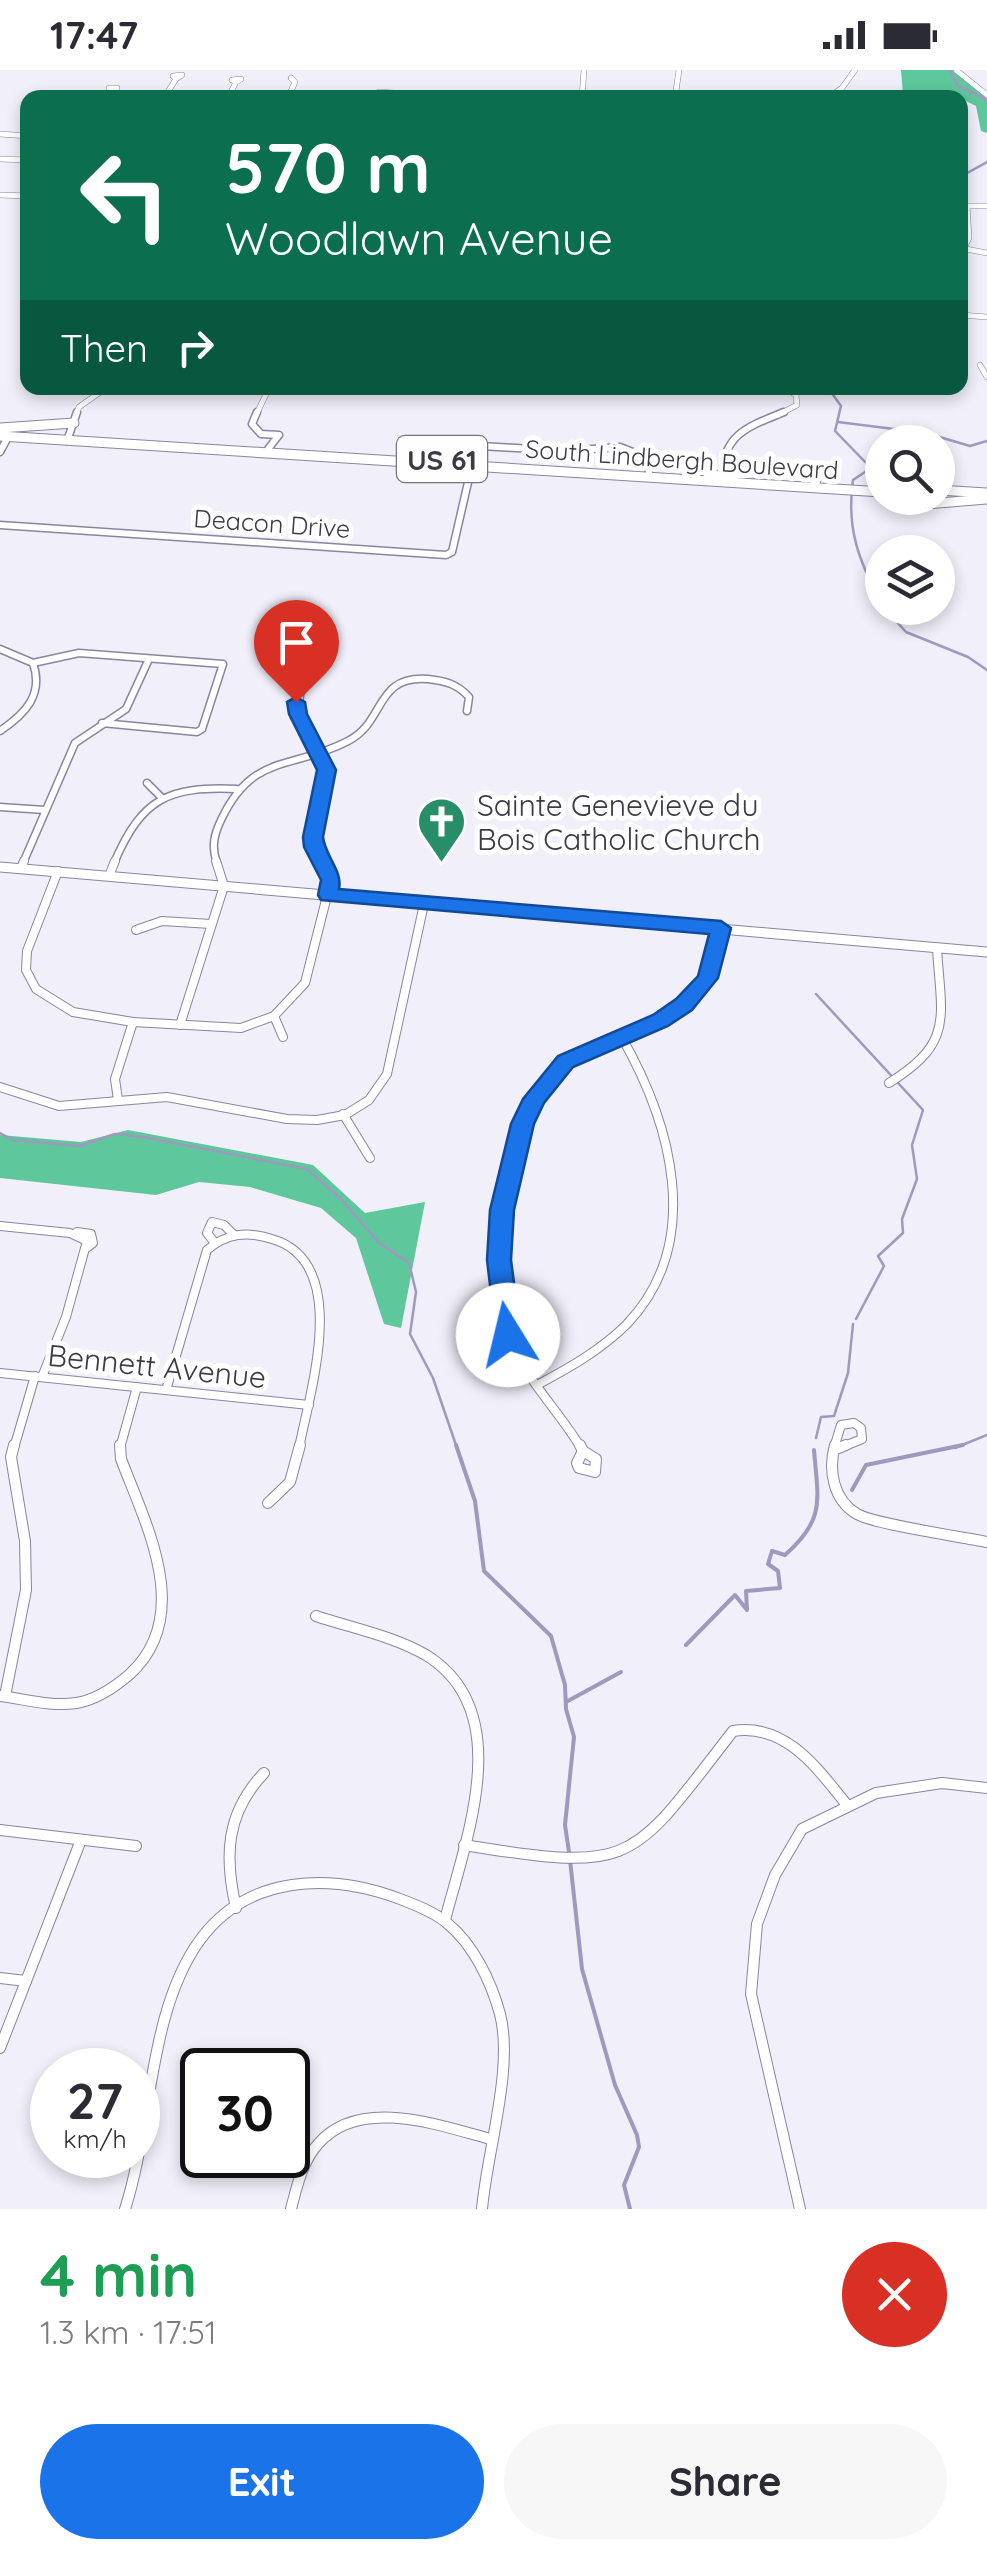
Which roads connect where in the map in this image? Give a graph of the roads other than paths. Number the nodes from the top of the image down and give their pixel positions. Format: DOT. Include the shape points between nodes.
graph roads {
  1 [pos="855,70"];
  2 [pos="956,70"];
  3 [pos="291,78"];
  4 [pos="176,79"];
  5 [pos="236,82"];
  6 [pos="169,90"];
  7 [pos="232,90"];
  8 [pos="292,90"];
  9 [pos="839,90"];
  10 [pos="987,96"];
  11 [pos="980,365"];
  12 [pos="987,377"];
  13 [pos="96,395"];
  14 [pos="266,395"];
  15 [pos="796,395"];
  16 [pos="74,423"];
  17 [pos="2,433"];
  18 [pos="68,438"];
  19 [pos="448,444"];
  20 [pos="268,449"];
  21 [pos="0,452"];
  22 [pos="472,466"];
  23 [pos="649,472"];
  24 [pos="722,474"];
  25 [pos="708,476"];
  26 [pos="815,483"];
  27 [pos="838,487"];
  28 [pos="803,488"];
  29 [pos="865,488"];
  30 [pos="955,494"];
  31 [pos="987,497"];
  32 [pos="955,500"];
  33 [pos="0,525"];
  34 [pos="0,649"];
  35 [pos="149,658"];
  36 [pos="33,664"];
  37 [pos="308,676"];
  38 [pos="466,711"];
  39 [pos="102,723"];
  40 [pos="0,731"];
  41 [pos="317,750"];
  42 [pos="147,784"];
  43 [pos="237,789"];
  44 [pos="162,798"];
  45 [pos="0,807"];
  46 [pos="45,810"];
  47 [pos="0,867"];
  48 [pos="21,868"];
  49 [pos="58,871"];
  50 [pos="108,876"];
  51 [pos="224,886"];
  52 [pos="328,895"];
  53 [pos="424,904"];
  54 [pos="211,924"];
  55 [pos="721,928"];
  56 [pos="136,930"];
  57 [pos="936,948"];
  58 [pos="987,952"];
  59 [pos="274,1016"];
  60 [pos="133,1022"];
  61 [pos="180,1025"];
  62 [pos="621,1036"];
  63 [pos="283,1037"];
  64 [pos="889,1083"];
  65 [pos="0,1087"];
  66 [pos="118,1100"];
  67 [pos="342,1114"];
  68 [pos="370,1158"];
  69 [pos="0,1226"];
  70 [pos="234,1234"];
  71 [pos="215,1243"];
  72 [pos="0,1372"];
  73 [pos="38,1376"];
  74 [pos="537,1385"];
  75 [pos="137,1387"];
  76 [pos="166,1390"];
  77 [pos="310,1405"];
  78 [pos="834,1450"];
  79 [pos="583,1452"];
  80 [pos="268,1503"];
  81 [pos="987,1542"];
  82 [pos="316,1616"];
  83 [pos="2,1696"];
  84 [pos="264,1774"];
  85 [pos="987,1788"];
  86 [pos="847,1805"];
  87 [pos="0,1830"];
  88 [pos="81,1840"];
  89 [pos="464,1844"];
  90 [pos="136,1846"];
  91 [pos="236,1908"];
  92 [pos="445,1920"];
  93 [pos="0,1978"];
  94 [pos="26,1981"];
  95 [pos="0,2048"];
  96 [pos="490,2139"];
  97 [pos="125,2209"];
  98 [pos="291,2209"];
  99 [pos="482,2209"];
  100 [pos="800,2209"];
  1 -- 9 [label="street"];
  2 -- 10 [label="street"];
  3 -- 8 [label="street"];
  4 -- 6 [label="street"];
  5 -- 7 [label="street"];
  11 -- 12 [label="street"];
  13 -- 16 [label="street" via="79,407"];
  14 -- 20 [label="street" via="252,424 260,434 279,436"];
  15 -- 24 [label="street" via="797,405 786,413 746,425 723,456"];
  16 -- 17 [label="main road"];
  16 -- 18 [label="street"];
  17 -- 18 [label="main road, South Lindbergh Boulevard / US 61"];
  17 -- 21 [label="street"];
  18 -- 20 [label="main road, South Lindbergh Boulevard / US 61"];
  18 -- 22 [label="main road, South Lindbergh Boulevard / US 61"];
  19 -- 23 [label="street" via="620,447 645,457"];
  20 -- 23 [label="main road, South Lindbergh Boulevard / US 61"];
  22 -- 28 [label="main road, South Lindbergh Boulevard / US 61"];
  22 -- 33 [label="street, Deacon Drive" via="446,555"];
  23 -- 25 [label="main road, South Lindbergh Boulevard / US 61"];
  24 -- 25 [label="main road"];
  24 -- 26 [label="main road" via="808,470 818,477"];
  25 -- 26 [label="main road, South Lindbergh Boulevard / US 61"];
  26 -- 27 [label="main road, South Lindbergh Boulevard / US 61"];
  26 -- 28 [label="main road"];
  27 -- 28 [label="main road, South Lindbergh Boulevard / US 61"];
  27 -- 29 [label="main road, South Lindbergh Boulevard / US 61"];
  30 -- 31 [label="main road"];
  31 -- 32 [label="main road, South Lindbergh Boulevard"];
  34 -- 36 [label="street"];
  35 -- 36 [label="street" via="79,653"];
  35 -- 39 [label="street" via="126,709"];
  35 -- 39 [label="street" via="223,664 202,729"];
  36 -- 40 [label="street" via="40,676 36,696"];
  37 -- 41 [label="street" via="296,702"];
  38 -- 41 [label="street" via="469,696 458,685 402,681 387,691 362,733"];
  39 -- 46 [label="street" via="74,742"];
  41 -- 43 [label="street" via="261,770"];
  41 -- 52 [label="street" via="327,770 313,837 331,880"];
  42 -- 44 [label="street"];
  43 -- 44 [label="street" via="198,788"];
  43 -- 51 [label="street" via="214,842"];
  44 -- 50 [label="street" via="131,822"];
  45 -- 46 [label="street"];
  46 -- 48 [label="street"];
  47 -- 48 [label="street"];
  48 -- 49 [label="street"];
  49 -- 50 [label="street"];
  49 -- 60 [label="street" via="26,951 26,970 36,989 73,1012"];
  50 -- 51 [label="street"];
  51 -- 52 [label="street"];
  51 -- 54 [label="street"];
  52 -- 53 [label="street"];
  52 -- 59 [label="street" via="305,983"];
  53 -- 55 [label="street"];
  53 -- 67 [label="street" via="387,1074 376,1091"];
  54 -- 56 [label="street" via="162,922"];
  54 -- 61 [label="street"];
  55 -- 57 [label="street"];
  55 -- 62 [label="street" via="702,986 660,1020"];
  57 -- 58 [label="street"];
  57 -- 64 [label="street" via="944,1026 927,1057"];
  59 -- 61 [label="street" via="241,1028"];
  59 -- 63 [label="street"];
  60 -- 61 [label="street"];
  60 -- 66 [label="street" via="116,1079"];
  62 -- 74 [label="street" via="577,1054 548,1079 523,1124 510,1169 500,1240 501,1298 508,1335"];
  62 -- 74 [label="street" via="665,1128 673,1183 666,1250 647,1300 630,1321 605,1345"];
  65 -- 66 [label="street" via="58,1106"];
  66 -- 67 [label="street" via="171,1097 295,1122"];
  67 -- 68 [label="street"];
  69 -- 73 [label="street" via="92,1234"];
  70 -- 71 [label="street"];
  70 -- 71 [label="street" via="212,1222 207,1232"];
  70 -- 77 [label="street" via="276,1238 313,1273 319,1368"];
  71 -- 76 [label="street" via="207,1250"];
  72 -- 73 [label="street, Bennett Avenue"];
  73 -- 75 [label="street, Bennett Avenue"];
  73 -- 83 [label="street" via="11,1457 26,1590"];
  74 -- 79 [label="street"];
  75 -- 76 [label="street, Bennett Avenue"];
  75 -- 83 [label="street" via="121,1458 156,1552 164,1621 126,1679 78,1703"];
  76 -- 77 [label="street, Bennett Avenue"];
  77 -- 80 [label="street" via="289,1485"];
  78 -- 81 [label="street" via="832,1478 858,1515"];
  82 -- 89 [label="street" via="427,1656 470,1700 480,1744"];
  84 -- 91 [label="street" via="239,1804 230,1828 228,1878"];
  85 -- 86 [label="street" via="926,1784 876,1792"];
  86 -- 89 [label="street" via="802,1752 748,1726 734,1731 636,1846 561,1860"];
  86 -- 100 [label="street" via="802,1829 757,1924 751,1994"];
  87 -- 88 [label="street"];
  88 -- 90 [label="street"];
  88 -- 94 [label="street"];
  89 -- 92 [label="street"];
  91 -- 92 [label="street" via="271,1891 332,1880"];
  91 -- 97 [label="street" via="200,1940 177,1989"];
  92 -- 96 [label="street" via="480,1963 506,2042"];
  93 -- 94 [label="street"];
  94 -- 95 [label="street"];
  96 -- 98 [label="street" via="418,2119 338,2124 300,2174"];
  96 -- 99 [label="street"];
}
